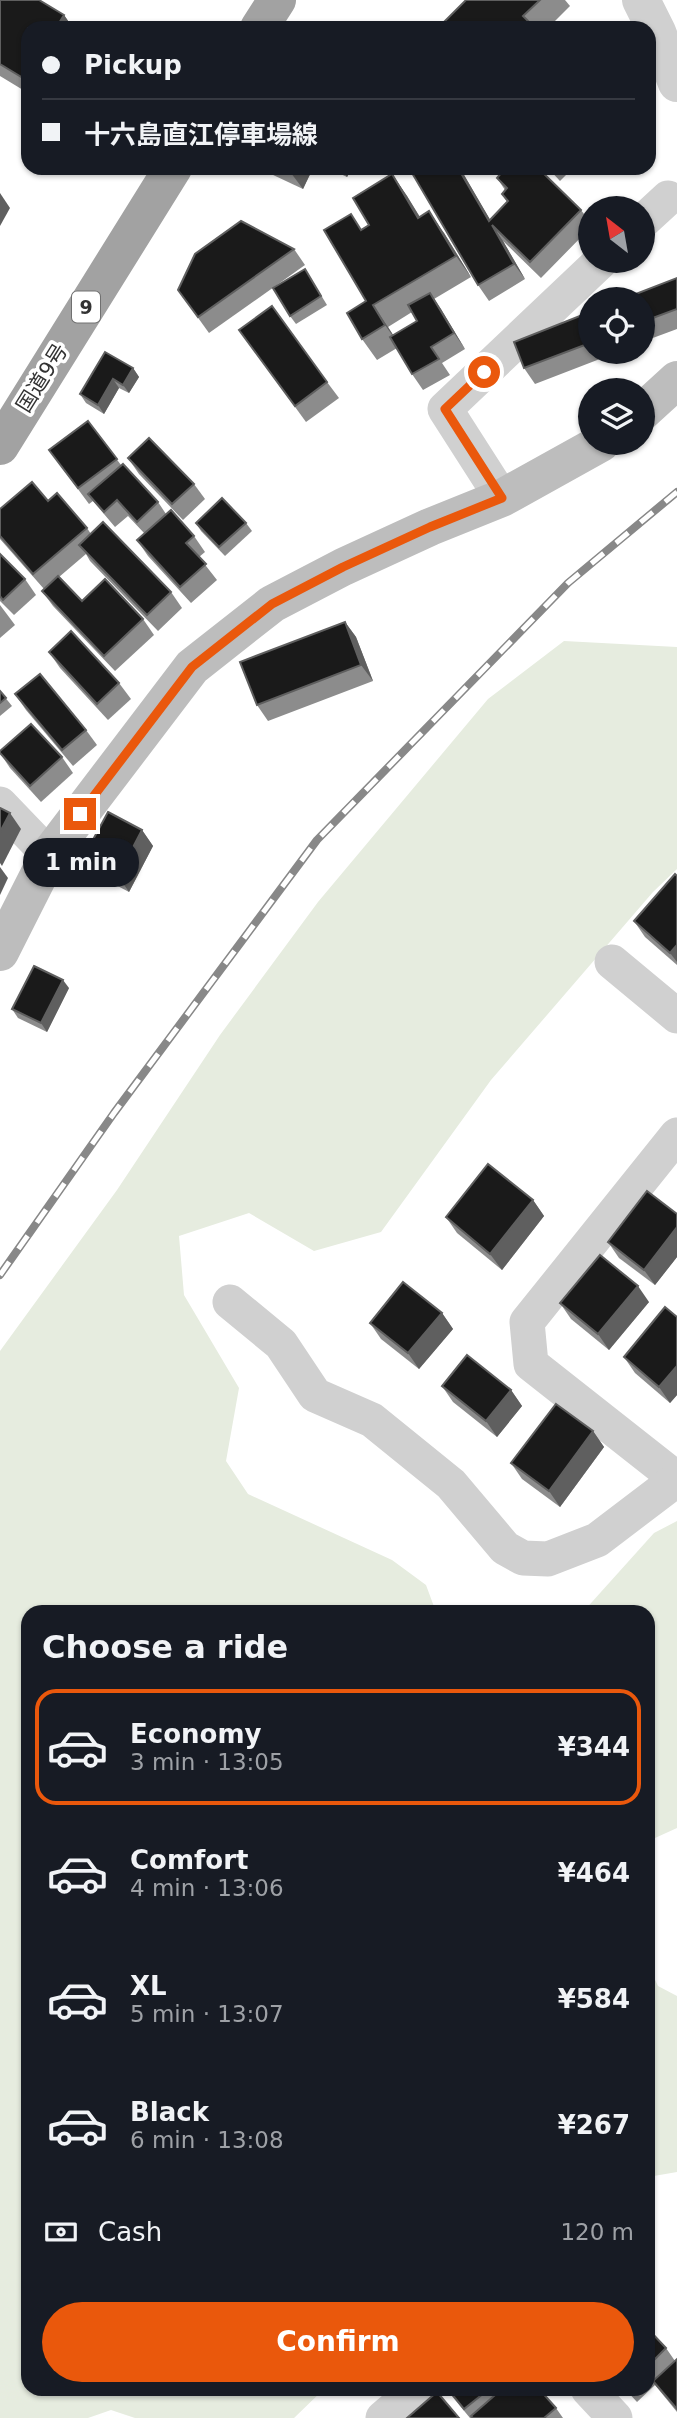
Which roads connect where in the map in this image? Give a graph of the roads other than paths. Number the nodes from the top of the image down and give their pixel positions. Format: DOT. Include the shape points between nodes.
graph roads {
  1 [pos="277,0"];
  2 [pos="641,0"];
  3 [pos="264,21"];
  4 [pos="652,21"];
  5 [pos="656,30"];
  6 [pos="677,83"];
  7 [pos="169,175"];
  8 [pos="668,198"];
  9 [pos="655,210"];
  10 [pos="588,273"];
  11 [pos="677,380"];
  12 [pos="655,400"];
  13 [pos="0,446"];
  14 [pos="579,455"];
  15 [pos="502,498"];
  16 [pos="0,804"];
  17 [pos="49,855"];
  18 [pos="0,952"];
  19 [pos="612,962"];
  20 [pos="677,1016"];
  21 [pos="677,1135"];
  22 [pos="230,1302"];
  23 [pos="676,1479"];
  24 [pos="409,2396"];
  25 [pos="595,2396"];
  26 [pos="383,2418"];
  27 [pos="615,2418"];
  1 -- 3 [label="highway"];
  2 -- 4 [label="street"];
  5 -- 6 [label="street"];
  7 -- 13 [label="highway, 国道9号 / 9"];
  8 -- 9 [label="street"];
  10 -- 15 [label="street" via="445,409"];
  11 -- 12 [label="main road"];
  14 -- 15 [label="main road"];
  15 -- 17 [label="main road" via="343,567 272,604 202,659"];
  16 -- 17 [label="street"];
  17 -- 18 [label="main road"];
  19 -- 20 [label="street"];
  21 -- 23 [label="street" via="527,1322 531,1364"];
  22 -- 23 [label="street" via="281,1343 315,1395 384,1429 451,1484 505,1548 523,1558 548,1559 597,1540"];
  24 -- 26 [label="street"];
  25 -- 27 [label="street"];
}
